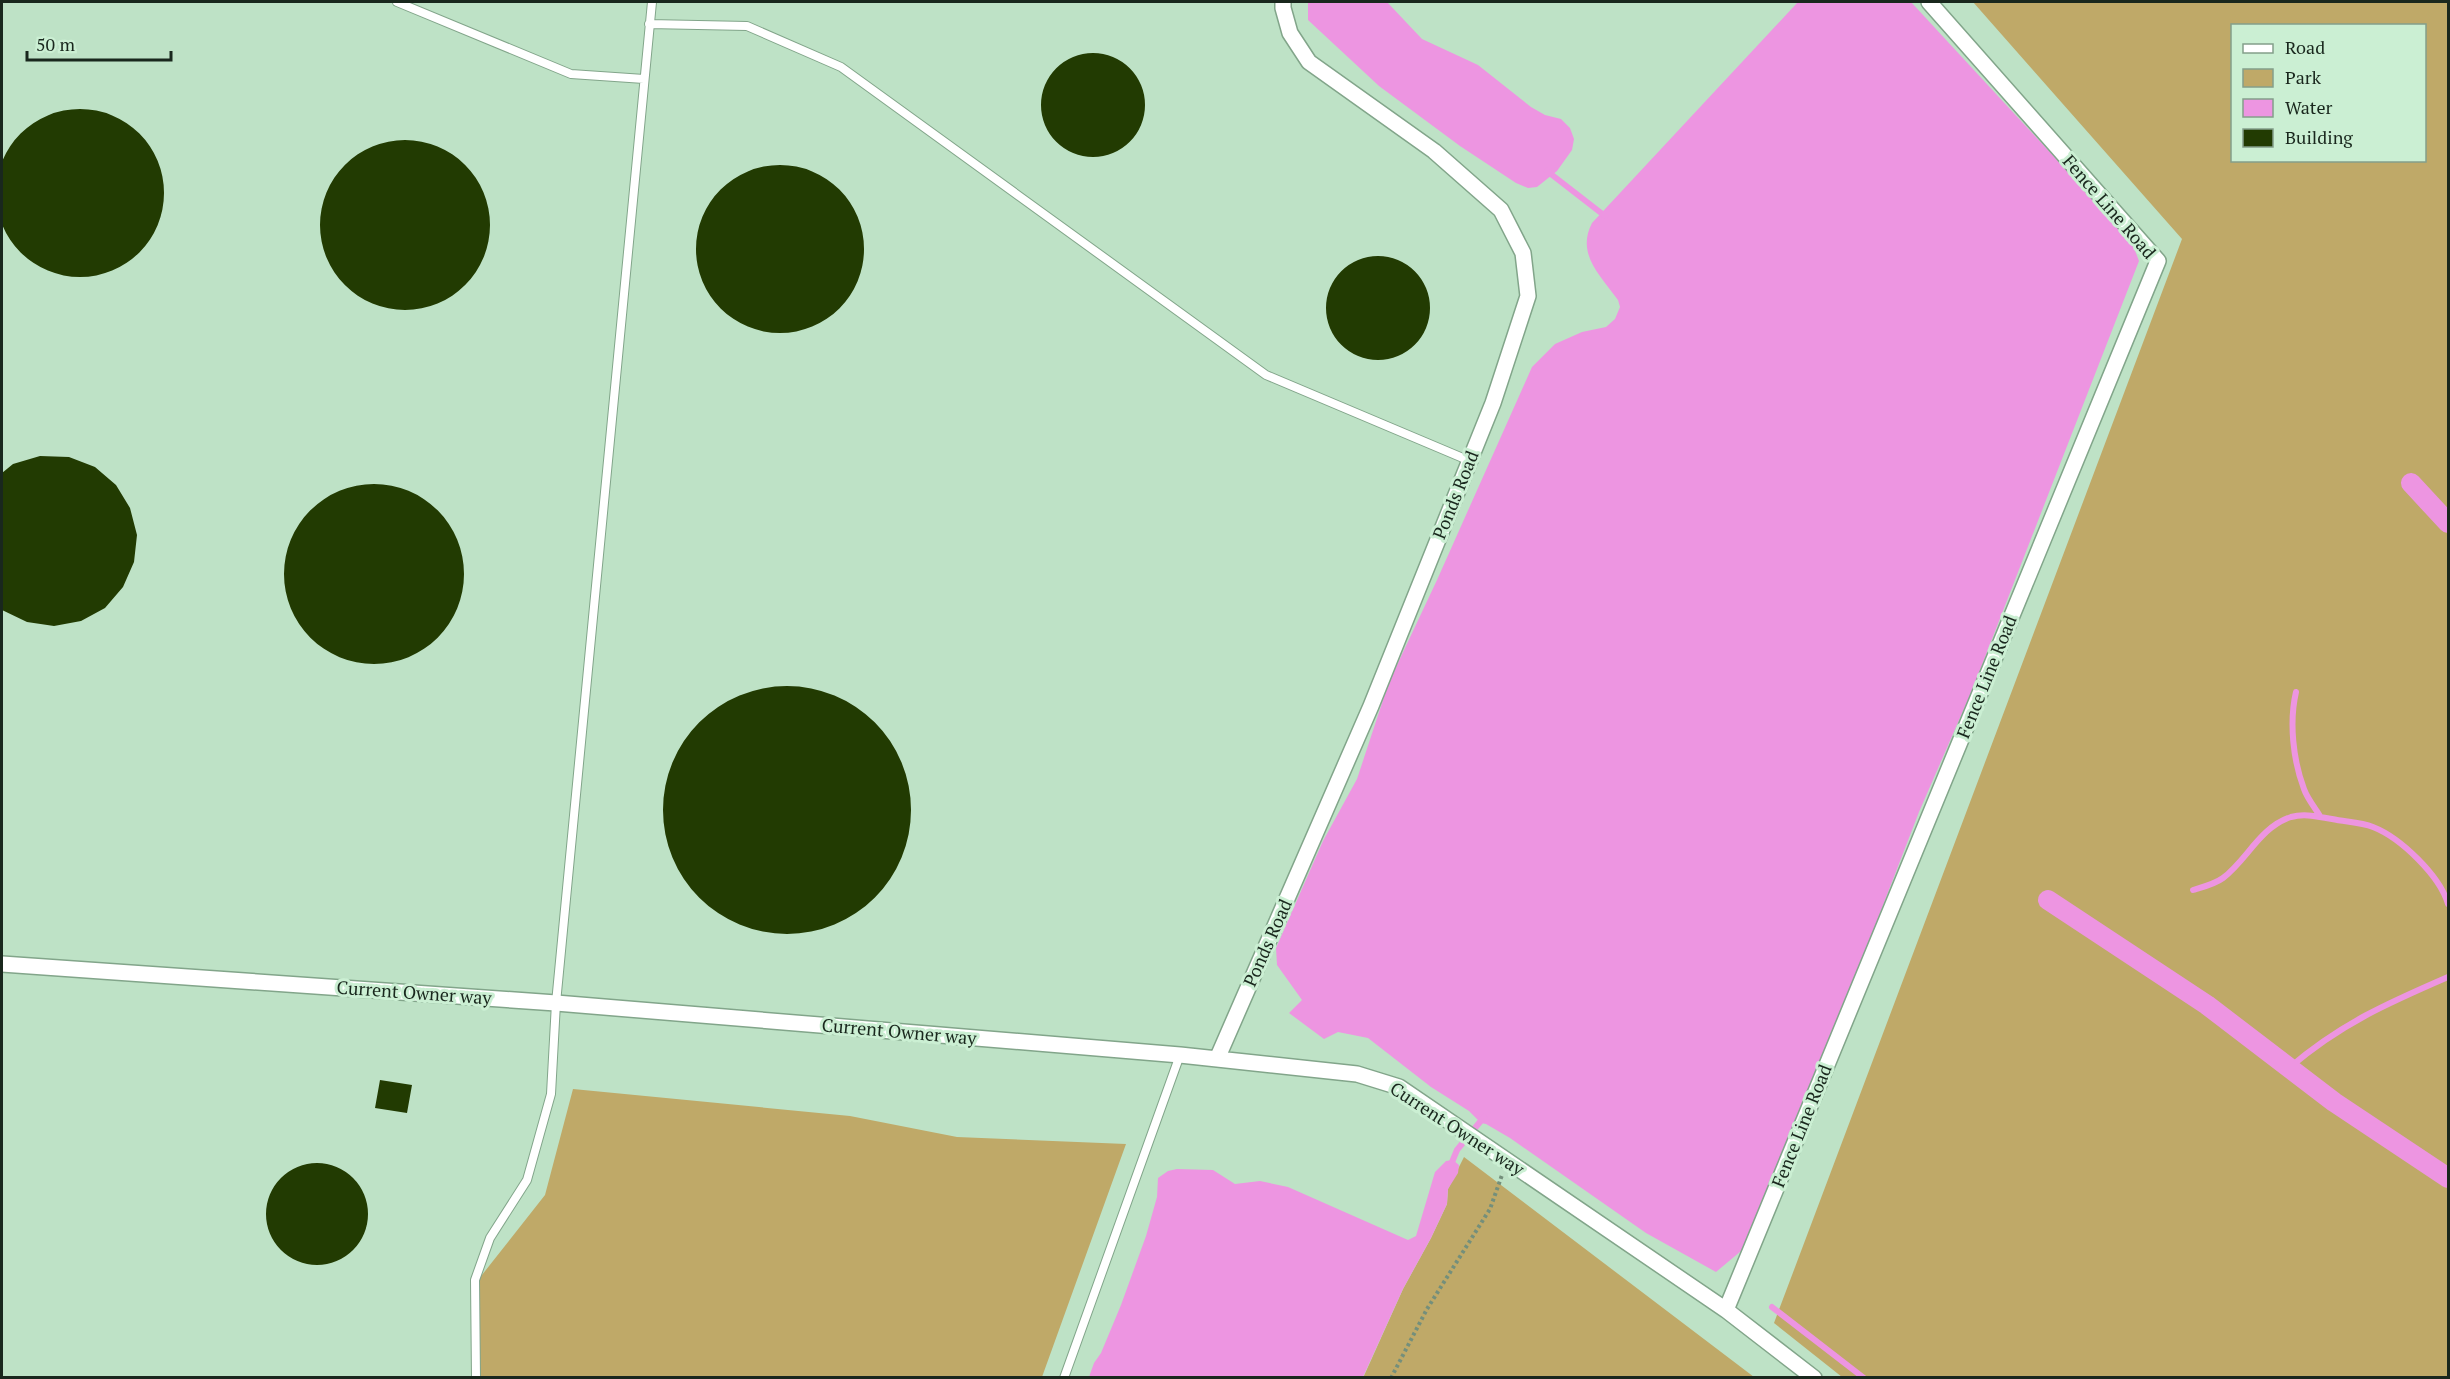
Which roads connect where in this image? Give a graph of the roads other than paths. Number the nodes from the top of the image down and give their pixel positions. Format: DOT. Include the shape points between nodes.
graph roads {
  1 [pos="397,2"];
  2 [pos="651,2"];
  3 [pos="1283,2"];
  4 [pos="1929,2"];
  5 [pos="650,24"];
  6 [pos="644,79"];
  7 [pos="1470,461"];
  8 [pos="2,964"];
  9 [pos="556,1003"];
  10 [pos="1180,1055"];
  11 [pos="1217,1059"];
  12 [pos="1726,1310"];
  13 [pos="476,1377"];
  14 [pos="1064,1377"];
  15 [pos="1814,1377"];
  1 -- 6 [label="lane" via="571,74"];
  2 -- 5 [label="lane"];
  3 -- 7 [label="street, Ponds Road" via="1290,33 1309,62 1434,151 1501,210 1523,254 1528,296"];
  4 -- 12 [label="street, Fence Line Road" via="2158,261"];
  5 -- 6 [label="lane"];
  5 -- 7 [label="lane" via="747,26 841,67 1266,375"];
  6 -- 9 [label="lane"];
  7 -- 11 [label="street, Ponds Road" via="1371,706"];
  8 -- 9 [label="street, Current Owner way"];
  9 -- 10 [label="street, Current Owner way"];
  9 -- 13 [label="lane" via="552,1094 527,1180 490,1238 476,1280"];
  10 -- 11 [label="street, Current Owner way"];
  10 -- 14 [label="lane"];
  11 -- 12 [label="street, Current Owner way" via="1357,1074 1399,1087"];
  12 -- 15 [label="street"];
}
